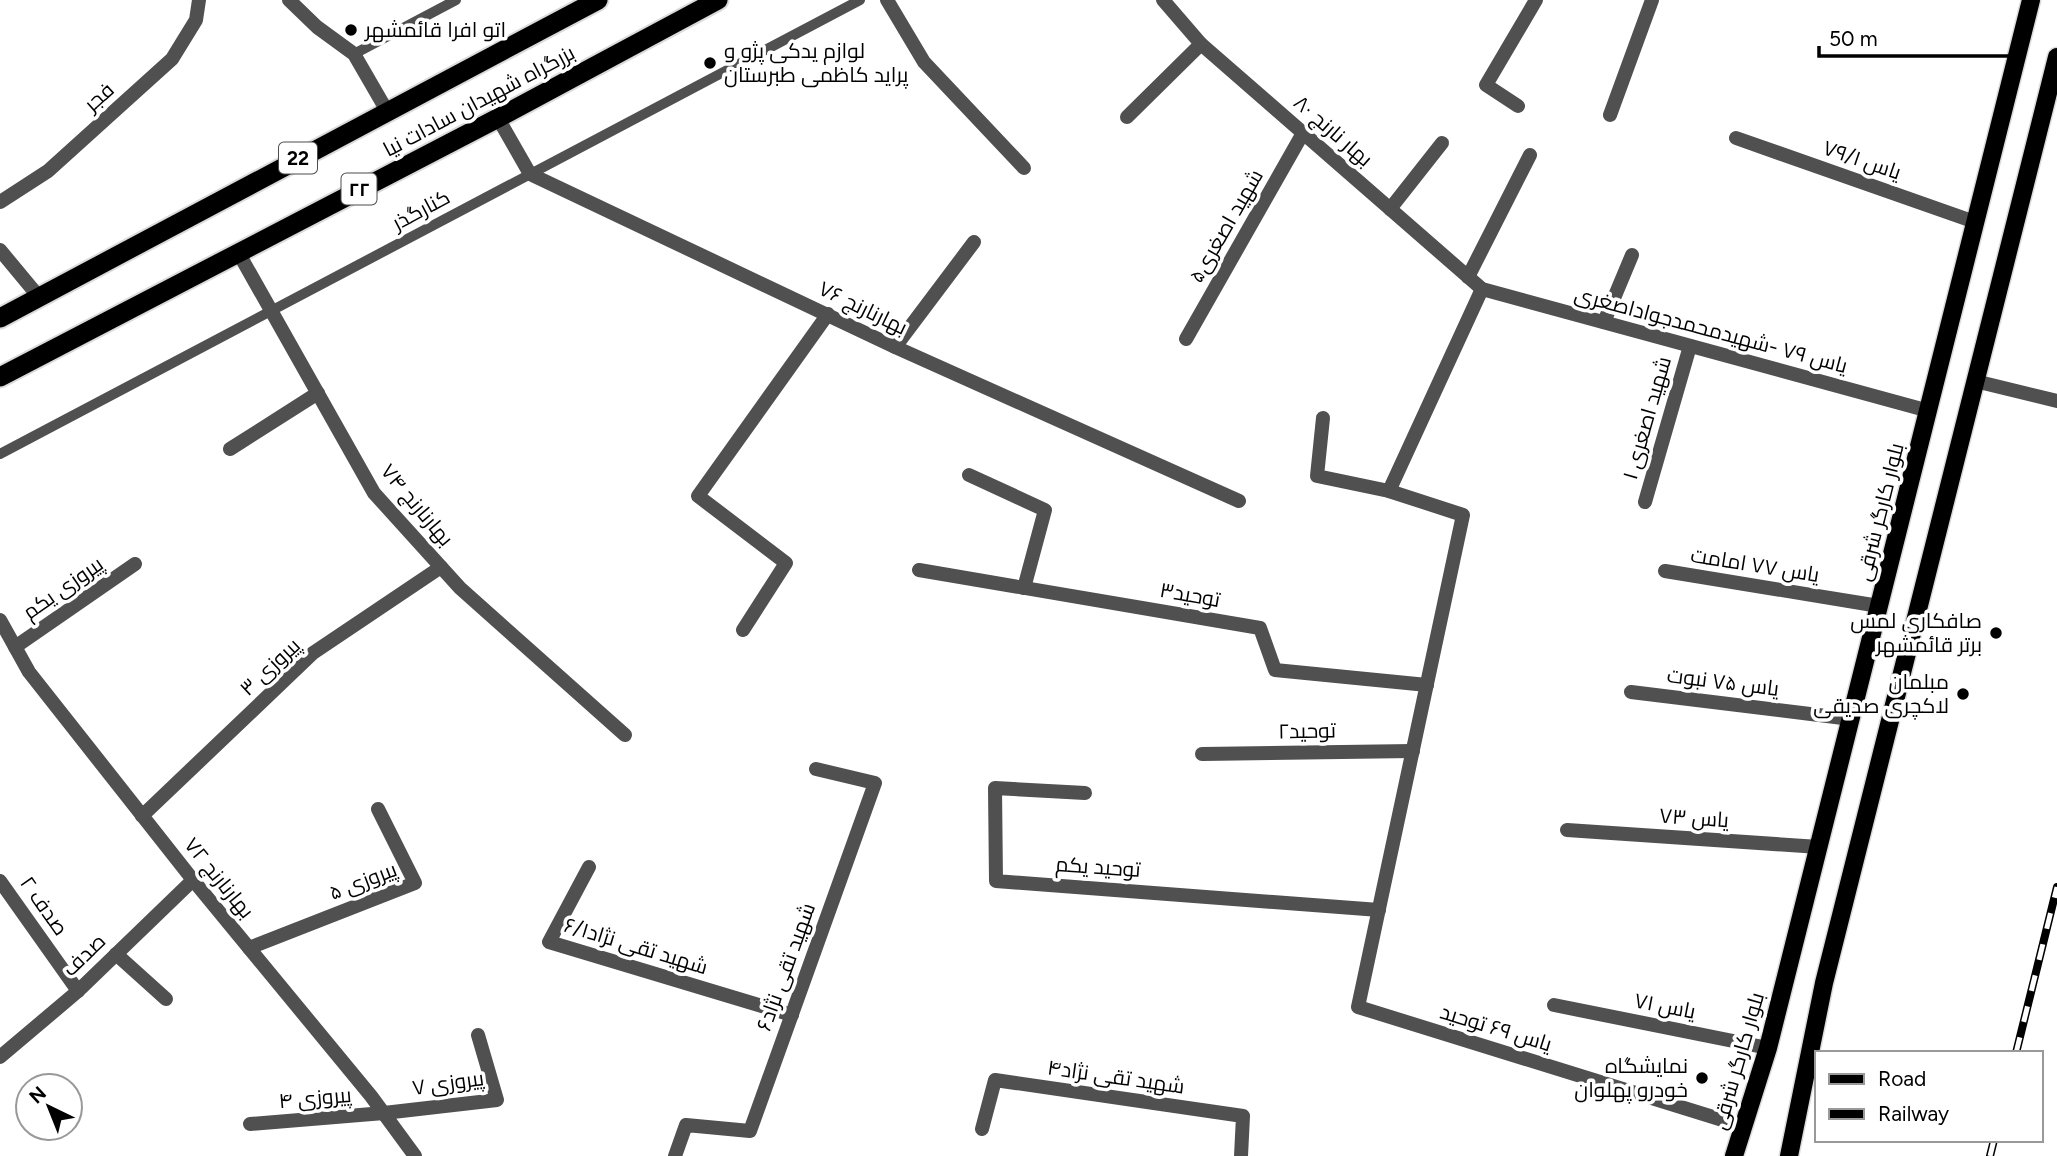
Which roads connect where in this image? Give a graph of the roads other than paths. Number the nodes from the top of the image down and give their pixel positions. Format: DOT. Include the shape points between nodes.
graph roads {
  1 [pos="199,0"];
  2 [pos="289,0"];
  3 [pos="456,0"];
  4 [pos="598,0"];
  5 [pos="718,0"];
  6 [pos="860,0"];
  7 [pos="887,0"];
  8 [pos="1163,0"];
  9 [pos="1536,0"];
  10 [pos="1652,0"];
  11 [pos="2031,0"];
  12 [pos="1201,44"];
  13 [pos="354,54"];
  14 [pos="2057,57"];
  15 [pos="1518,106"];
  16 [pos="387,111"];
  17 [pos="1610,115"];
  18 [pos="1126,117"];
  19 [pos="498,118"];
  20 [pos="1303,133"];
  21 [pos="1736,138"];
  22 [pos="1442,143"];
  23 [pos="1530,155"];
  24 [pos="1024,168"];
  25 [pos="530,174"];
  26 [pos="0,202"];
  27 [pos="1390,209"];
  28 [pos="1975,222"];
  29 [pos="974,242"];
  30 [pos="0,250"];
  31 [pos="238,251"];
  32 [pos="1632,255"];
  33 [pos="1468,277"];
  34 [pos="1482,289"];
  35 [pos="39,297"];
  36 [pos="271,311"];
  37 [pos="828,314"];
  38 [pos="0,318"];
  39 [pos="1604,322"];
  40 [pos="1186,339"];
  41 [pos="1690,346"];
  42 [pos="895,347"];
  43 [pos="0,377"];
  44 [pos="1975,381"];
  45 [pos="318,393"];
  46 [pos="2057,401"];
  47 [pos="1929,411"];
  48 [pos="1323,418"];
  49 [pos="230,449"];
  50 [pos="0,454"];
  51 [pos="969,475"];
  52 [pos="1389,491"];
  53 [pos="1239,501"];
  54 [pos="1645,502"];
  55 [pos="135,564"];
  56 [pos="441,567"];
  57 [pos="919,570"];
  58 [pos="1665,571"];
  59 [pos="1024,588"];
  60 [pos="1880,607"];
  61 [pos="0,620"];
  62 [pos="743,630"];
  63 [pos="15,647"];
  64 [pos="1427,685"];
  65 [pos="1632,692"];
  66 [pos="1851,719"];
  67 [pos="625,734"];
  68 [pos="1413,751"];
  69 [pos="1202,754"];
  70 [pos="816,769"];
  71 [pos="1085,793"];
  72 [pos="378,809"];
  73 [pos="142,816"];
  74 [pos="1567,830"];
  75 [pos="1819,847"];
  76 [pos="589,867"];
  77 [pos="192,880"];
  78 [pos="0,881"];
  79 [pos="1379,910"];
  80 [pos="249,948"];
  81 [pos="116,954"];
  82 [pos="78,991"];
  83 [pos="166,999"];
  84 [pos="1554,1005"];
  85 [pos="792,1015"];
  86 [pos="478,1035"];
  87 [pos="1768,1048"];
  88 [pos="0,1057"];
  89 [pos="384,1113"];
  90 [pos="250,1124"];
  91 [pos="1742,1126"];
  92 [pos="982,1129"];
  93 [pos="415,1156"];
  94 [pos="675,1156"];
  95 [pos="1241,1156"];
  96 [pos="1734,1156"];
  97 [pos="1789,1156"];
  1 -- 26 [label="street, فجر" via="196,20 172,60 48,172"];
  2 -- 13 [label="street"];
  3 -- 13 [label="lane"];
  4 -- 16 [label="highway, بزرگراه شهیدان سادات نیا / 22"];
  5 -- 19 [label="highway, بزرگراه شهیدان سادات نیا / ۲۲"];
  6 -- 25 [label="lane, کنارگذر"];
  7 -- 24 [label="street" via="924,62"];
  8 -- 12 [label="street, بهار نارنج ۸۰"];
  9 -- 15 [label="street" via="1486,85"];
  10 -- 17 [label="street"];
  11 -- 28 [label="main road, بلوار کارگر شرقی"];
  12 -- 18 [label="street"];
  12 -- 20 [label="street, بهار نارنج ۸۰"];
  13 -- 16 [label="street"];
  14 -- 44 [label="main road"];
  16 -- 35 [label="highway, بزرگراه شهیدان سادات نیا / 22"];
  19 -- 25 [label="street"];
  19 -- 31 [label="highway, بزرگراه شهیدان سادات نیا / ۲۲"];
  20 -- 27 [label="street, بهار نارنج ۸۰"];
  20 -- 40 [label="street, شهید اصغری۵"];
  21 -- 28 [label="street, یاس ۷۹/۱"];
  22 -- 27 [label="street"];
  23 -- 33 [label="street"];
  25 -- 36 [label="lane, کنارگذر"];
  25 -- 37 [label="street, بهارنارنج ۷۶"];
  27 -- 33 [label="street, بهار نارنج ۸۰"];
  28 -- 47 [label="main road, بلوار کارگر شرقی"];
  29 -- 42 [label="street"];
  30 -- 35 [label="street"];
  31 -- 36 [label="street, بهارنارنج ۷۴"];
  31 -- 43 [label="highway, بزرگراه شهیدان سادات نیا / ۲۲"];
  32 -- 39 [label="street"];
  33 -- 34 [label="street, بهار نارنج ۸۰"];
  34 -- 39 [label="street, یاس ۷۹ -شهیدمحمدجواداصغری"];
  34 -- 52 [label="street"];
  35 -- 38 [label="highway, بزرگراه شهیدان سادات نیا / 22"];
  36 -- 45 [label="street, بهارنارنج ۷۴"];
  36 -- 50 [label="lane, کنارگذر"];
  37 -- 42 [label="street, بهارنارنج ۷۶"];
  37 -- 62 [label="street" via="698,496 786,563"];
  39 -- 41 [label="street, یاس ۷۹ -شهیدمحمدجواداصغری"];
  41 -- 47 [label="street, یاس ۷۹ -شهیدمحمدجواداصغری"];
  41 -- 54 [label="street, شهید اصغری ۱"];
  42 -- 53 [label="street, بهارنارنج ۷۶"];
  44 -- 46 [label="street"];
  44 -- 97 [label="main road" via="1824,983"];
  45 -- 49 [label="street"];
  45 -- 56 [label="street, بهارنارنج ۷۴" via="374,493"];
  47 -- 60 [label="main road, بلوار کارگر شرقی"];
  48 -- 52 [label="street" via="1317,476"];
  51 -- 59 [label="street" via="1045,510"];
  52 -- 64 [label="street" via="1463,515"];
  55 -- 63 [label="street, پیروزی یکم"];
  56 -- 67 [label="street, بهارنارنج ۷۴" via="460,589"];
  56 -- 73 [label="street, پیروزی ۳" via="313,653"];
  57 -- 59 [label="street, توحید۳"];
  58 -- 60 [label="street, یاس ۷۷ امامت"];
  59 -- 64 [label="street, توحید۳" via="1260,628 1275,670"];
  60 -- 66 [label="main road, بلوار کارگر شرقی"];
  61 -- 63 [label="street, بهارنارنج ۷۲"];
  63 -- 73 [label="street, بهارنارنج ۷۲" via="29,672"];
  64 -- 68 [label="street"];
  65 -- 66 [label="street, یاس ۷۵ نبوت"];
  66 -- 75 [label="main road, بلوار کارگر شرقی"];
  68 -- 69 [label="street, توحید۲"];
  68 -- 79 [label="street"];
  70 -- 85 [label="street, شهید تقی نژاد۶" via="875,783"];
  71 -- 79 [label="street, توحید یکم" via="995,788 996,881"];
  72 -- 80 [label="street, پیروزی ۵" via="415,883"];
  73 -- 77 [label="street, بهارنارنج ۷۲"];
  74 -- 75 [label="street, یاس ۷۳"];
  75 -- 87 [label="main road, بلوار کارگر شرقی"];
  76 -- 85 [label="street, شهید تقی نژاد۶/۱" via="549,942"];
  77 -- 80 [label="street, بهارنارنج ۷۲"];
  77 -- 81 [label="street, صدف"];
  78 -- 82 [label="street, صدف ۲"];
  79 -- 91 [label="street, یاس ۶۹ توحید" via="1358,1007"];
  80 -- 89 [label="street, بهارنارنج ۷۲"];
  81 -- 82 [label="street, صدف"];
  81 -- 83 [label="street"];
  82 -- 88 [label="street, صدف"];
  84 -- 87 [label="street, یاس ۷۱"];
  85 -- 94 [label="street, شهید تقی نژاد۶" via="750,1131 686,1125"];
  86 -- 89 [label="street, پیروزی ۷" via="497,1100"];
  87 -- 91 [label="main road, بلوار کارگر شرقی"];
  89 -- 90 [label="street, پیروزی ۴"];
  89 -- 93 [label="street, بهارنارنج ۷۲"];
  91 -- 96 [label="main road, بلوار کارگر شرقی"];
  92 -- 95 [label="street, شهید تقی نژاد۴" via="995,1080 1242,1116"];
}
